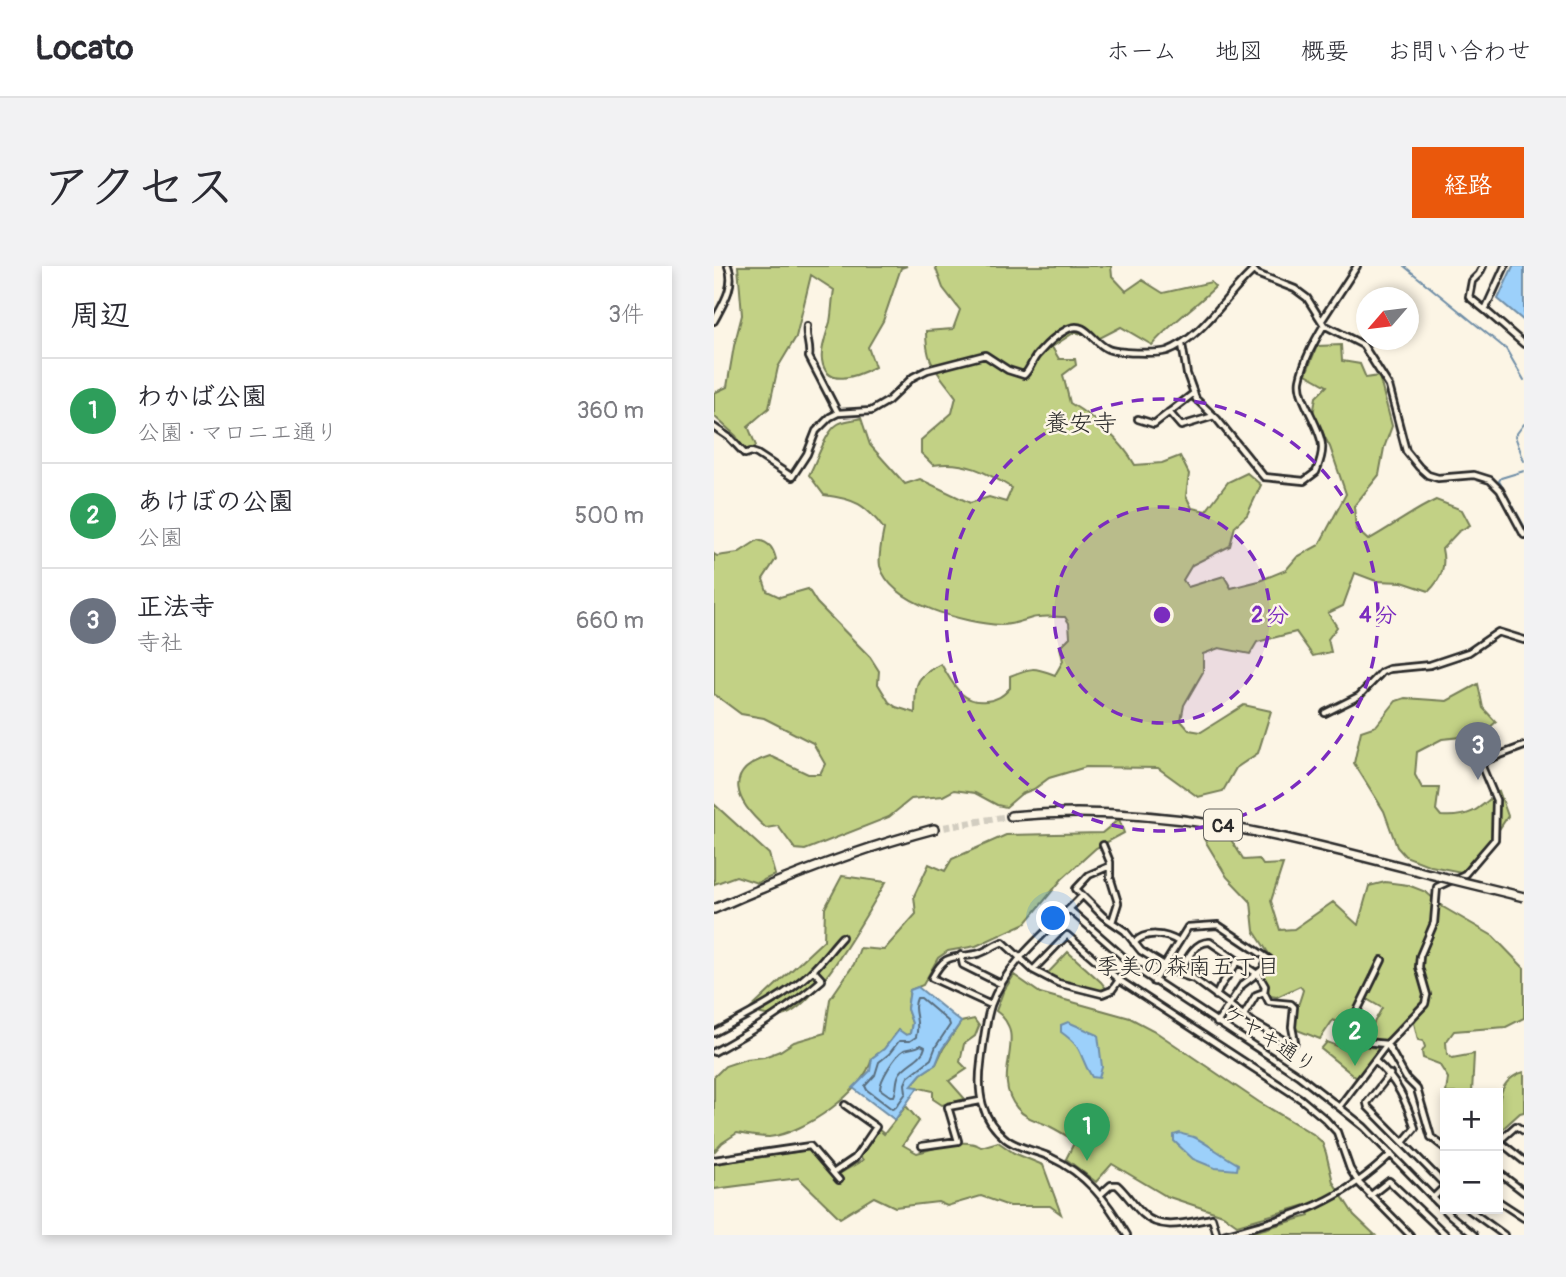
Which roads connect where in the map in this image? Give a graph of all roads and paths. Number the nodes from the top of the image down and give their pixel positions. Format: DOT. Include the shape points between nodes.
graph roads {
  1 [pos="728,266"];
  2 [pos="1357,266"];
  3 [pos="1483,266"];
  4 [pos="1505,266"];
  5 [pos="1252,268"];
  6 [pos="1485,310"];
  7 [pos="714,321"];
  8 [pos="1323,322"];
  9 [pos="807,326"];
  10 [pos="1182,344"];
  11 [pos="1524,344"];
  12 [pos="1194,393"];
  13 [pos="1170,412"];
  14 [pos="838,413"];
  15 [pos="1214,416"];
  16 [pos="1138,419"];
  17 [pos="714,427"];
  18 [pos="1524,535"];
  19 [pos="1524,640"];
  20 [pos="1325,713"];
  21 [pos="1524,746"];
  22 [pos="1011,816"];
  23 [pos="934,829"];
  24 [pos="1103,845"];
  25 [pos="1110,866"];
  26 [pos="1082,896"];
  27 [pos="1524,897"];
  28 [pos="714,909"];
  29 [pos="1069,909"];
  30 [pos="1112,922"];
  31 [pos="842,937"];
  32 [pos="1179,942"];
  33 [pos="1133,943"];
  34 [pos="961,955"];
  35 [pos="1021,958"];
  36 [pos="1382,960"];
  37 [pos="1238,961"];
  38 [pos="1164,965"];
  39 [pos="813,970"];
  40 [pos="1033,970"];
  41 [pos="1179,974"];
  42 [pos="1257,974"];
  43 [pos="1119,980"];
  44 [pos="1154,982"];
  45 [pos="1001,984"];
  46 [pos="1264,992"];
  47 [pos="1216,996"];
  48 [pos="1230,1004"];
  49 [pos="991,1005"];
  50 [pos="1244,1015"];
  51 [pos="1217,1023"];
  52 [pos="714,1032"];
  53 [pos="1387,1044"];
  54 [pos="714,1052"];
  55 [pos="1375,1061"];
  56 [pos="1390,1074"];
  57 [pos="980,1101"];
  58 [pos="845,1105"];
  59 [pos="1339,1107"];
  60 [pos="1524,1131"];
  61 [pos="1503,1137"];
  62 [pos="1404,1142"];
  63 [pos="1440,1143"];
  64 [pos="1503,1144"];
  65 [pos="922,1146"];
  66 [pos="1391,1154"];
  67 [pos="714,1160"];
  68 [pos="1524,1161"];
  69 [pos="834,1173"];
  70 [pos="1503,1176"];
  71 [pos="839,1180"];
  72 [pos="1440,1180"];
  73 [pos="1359,1183"];
  74 [pos="1440,1190"];
  75 [pos="1524,1192"];
  76 [pos="1101,1194"];
  77 [pos="1370,1196"];
  78 [pos="1433,1198"];
  79 [pos="1503,1204"];
  80 [pos="1475,1214"];
  81 [pos="1524,1218"];
  82 [pos="1471,1234"];
  83 [pos="1126,1235"];
  84 [pos="1217,1235"];
  85 [pos="1223,1235"];
  86 [pos="1410,1235"];
  87 [pos="1446,1235"];
  88 [pos="1504,1235"];
  1 -- 7 [label="street" via="732,275 729,288"];
  2 -- 8 [label="street"];
  3 -- 6 [label="street" via="1472,281 1469,297"];
  4 -- 6 [label="street"];
  5 -- 8 [label="street" via="1296,289"];
  5 -- 10 [label="street"];
  6 -- 11 [label="street"];
  8 -- 15 [label="street" via="1300,381 1323,444 1311,478 1264,477"];
  8 -- 18 [label="street" via="1363,345 1375,363 1389,386 1406,451 1419,467 1438,478 1474,475 1490,480"];
  9 -- 14 [label="street" via="809,357"];
  10 -- 12 [label="street"];
  10 -- 14 [label="street" via="1153,353 1115,352 1078,326 1037,353 1024,375 978,355 913,377 871,411"];
  12 -- 13 [label="street"];
  12 -- 15 [label="street"];
  13 -- 15 [label="street" via="1181,426"];
  13 -- 16 [label="street" via="1154,424"];
  14 -- 17 [label="street" via="816,430 792,477 757,454 745,454"];
  19 -- 20 [label="street" via="1498,632 1469,652 1430,665 1389,669 1359,696"];
  21 -- 53 [label="street" via="1484,761 1482,767 1496,800 1495,838 1465,874 1437,887 1434,923 1420,956 1425,1004"];
  22 -- 27 [label="highway, C4, bridge" via="1101,812 1201,821"];
  23 -- 28 [label="highway" via="803,871"];
  24 -- 25 [label="street"];
  25 -- 26 [label="street" via="1089,875 1076,889"];
  25 -- 30 [label="street" via="1118,903"];
  26 -- 29 [label="street"];
  26 -- 30 [label="street"];
  29 -- 35 [label="street"];
  29 -- 44 [label="street, ケヤキ通り"];
  30 -- 33 [label="street"];
  31 -- 39 [label="street"];
  32 -- 33 [label="street" via="1148,935"];
  32 -- 38 [label="street"];
  32 -- 42 [label="street" via="1188,927 1218,925 1269,959"];
  33 -- 38 [label="street"];
  34 -- 35 [label="street" via="982,953 1003,942"];
  34 -- 45 [label="street" via="963,965"];
  34 -- 49 [label="street" via="942,961 932,978"];
  35 -- 40 [label="street"];
  35 -- 45 [label="street"];
  36 -- 53 [label="street" via="1343,1040"];
  37 -- 41 [label="street" via="1205,942 1195,946"];
  37 -- 42 [label="street"];
  37 -- 47 [label="street"];
  38 -- 41 [label="street"];
  38 -- 44 [label="street"];
  39 -- 52 [label="street" via="759,1009"];
  39 -- 54 [label="street" via="822,981"];
  40 -- 43 [label="street" via="1058,983 1102,994"];
  40 -- 43 [label="street" via="1067,935"];
  41 -- 47 [label="street"];
  42 -- 46 [label="street"];
  42 -- 48 [label="street" via="1242,985"];
  43 -- 73 [label="street" via="1325,1119 1337,1132"];
  44 -- 51 [label="street, ケヤキ通り"];
  45 -- 49 [label="street"];
  46 -- 50 [label="street" via="1256,995"];
  46 -- 50 [label="street" via="1269,1002 1294,1007 1293,1044"];
  47 -- 48 [label="street"];
  48 -- 50 [label="street"];
  48 -- 51 [label="street"];
  49 -- 57 [label="street" via="978,1081"];
  51 -- 59 [label="street, ケヤキ通り"];
  53 -- 55 [label="street"];
  53 -- 63 [label="street" via="1417,1089 1431,1136"];
  55 -- 56 [label="street"];
  55 -- 59 [label="street"];
  56 -- 62 [label="street" via="1415,1128"];
  56 -- 62 [label="street" via="1367,1103"];
  57 -- 65 [label="street" via="948,1107 958,1141"];
  57 -- 76 [label="street" via="991,1125 1006,1138 1061,1163"];
  58 -- 69 [label="street" via="876,1127 855,1158"];
  59 -- 66 [label="street, ケヤキ通り"];
  60 -- 61 [label="street" via="1516,1126"];
  62 -- 72 [label="street"];
  64 -- 68 [label="street"];
  66 -- 73 [label="street"];
  66 -- 78 [label="street, ケヤキ通り"];
  67 -- 69 [label="street" via="810,1146"];
  69 -- 71 [label="street"];
  70 -- 75 [label="street"];
  73 -- 77 [label="street"];
  73 -- 85 [label="street" via="1303,1212"];
  74 -- 78 [label="street"];
  76 -- 83 [label="street"];
  76 -- 84 [label="street" via="1117,1185 1155,1223 1212,1218"];
  77 -- 86 [label="street"];
  77 -- 87 [label="street" via="1390,1181"];
  78 -- 82 [label="street, ケヤキ通り"];
  79 -- 81 [label="street"];
  80 -- 88 [label="street"];
}
